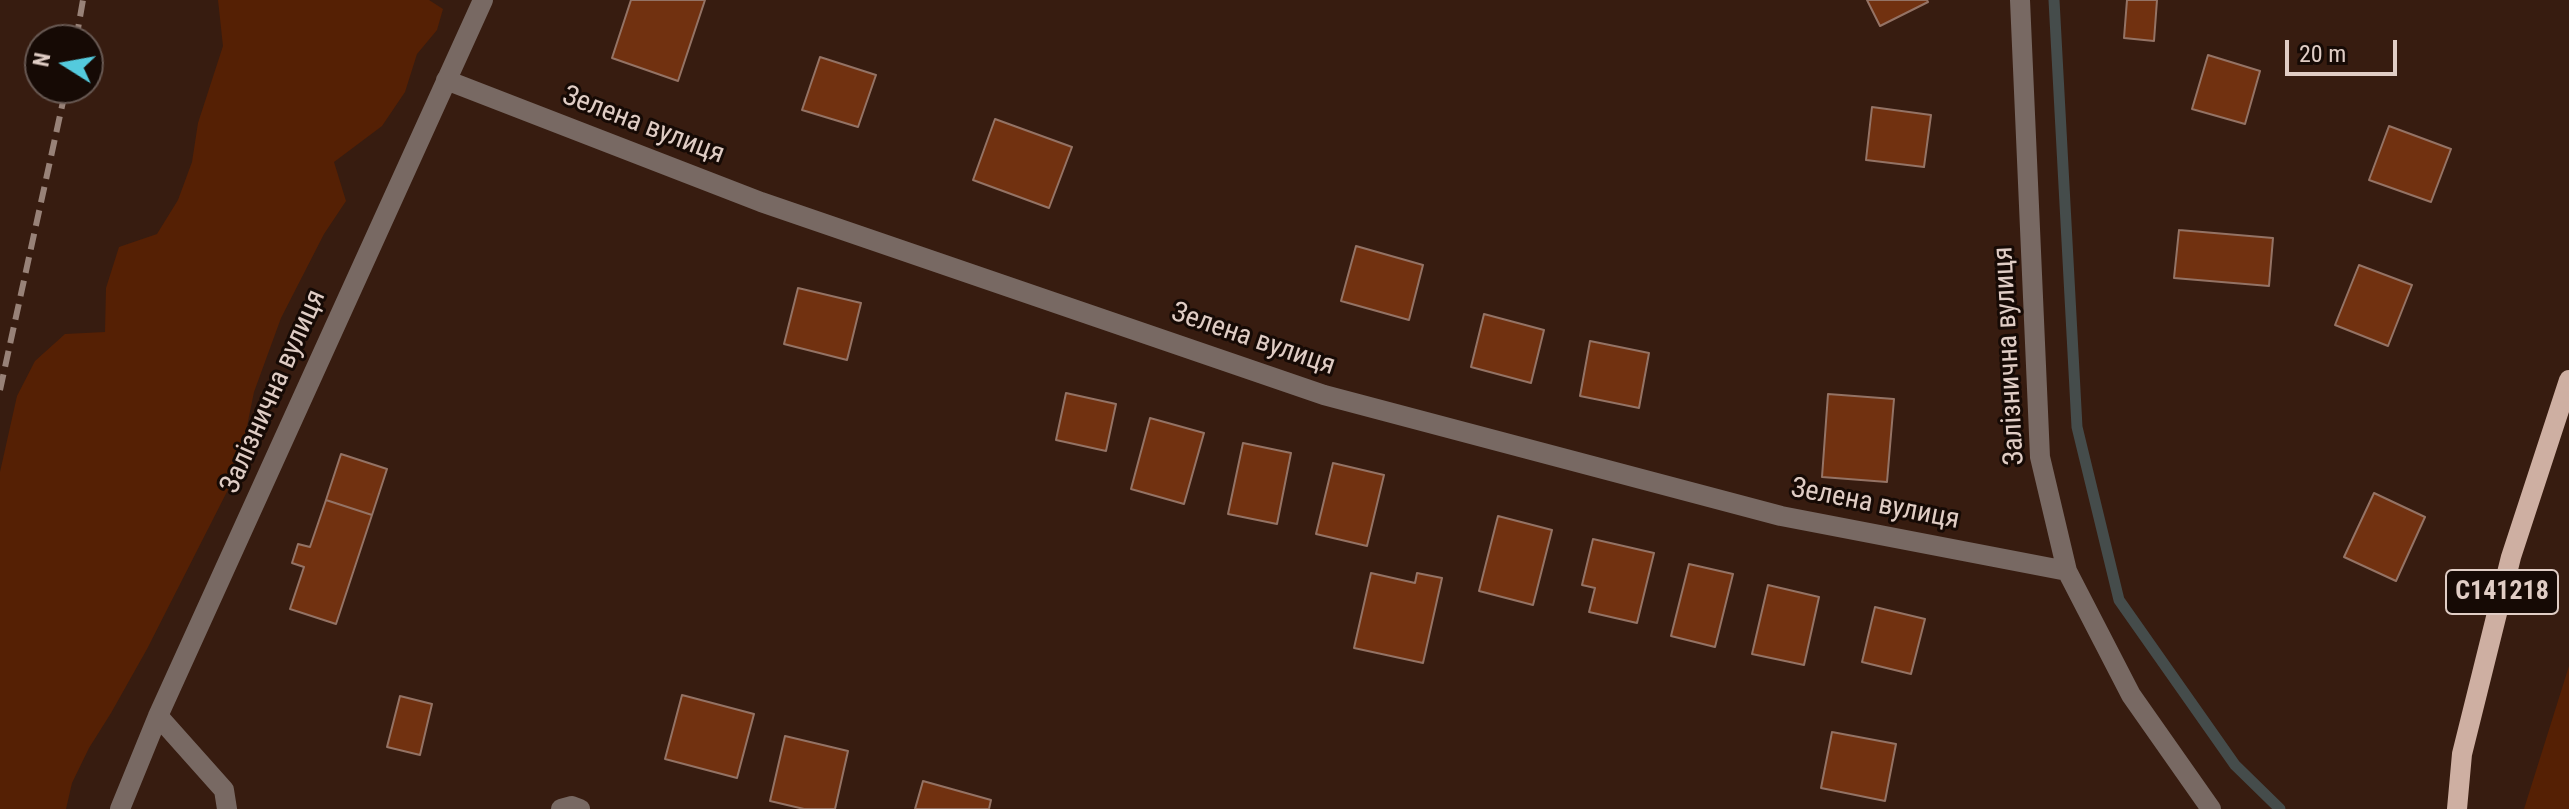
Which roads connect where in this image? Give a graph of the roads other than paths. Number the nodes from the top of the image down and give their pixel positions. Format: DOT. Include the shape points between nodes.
graph roads {
  1 [pos="483,0"];
  2 [pos="2020,0"];
  3 [pos="446,80"];
  4 [pos="2569,380"];
  5 [pos="2067,571"];
  6 [pos="158,716"];
  7 [pos="120,809"];
  8 [pos="227,809"];
  9 [pos="561,809"];
  10 [pos="580,809"];
  11 [pos="2211,809"];
  12 [pos="2457,809"];
  1 -- 3 [label="street, Залізнична вулиця"];
  2 -- 5 [label="street, Залізнична вулиця" via="2040,457"];
  3 -- 5 [label="street, Зелена вулиця" via="761,202 1324,395 1781,516"];
  3 -- 6 [label="street, Залізнична вулиця"];
  4 -- 12 [label="main road, С141218" via="2511,557 2462,754"];
  5 -- 11 [label="street, Залізнична вулиця" via="2131,695"];
  6 -- 7 [label="street, Залізнична вулиця"];
  6 -- 8 [label="street" via="224,790"];
  9 -- 10 [label="street"];
}
